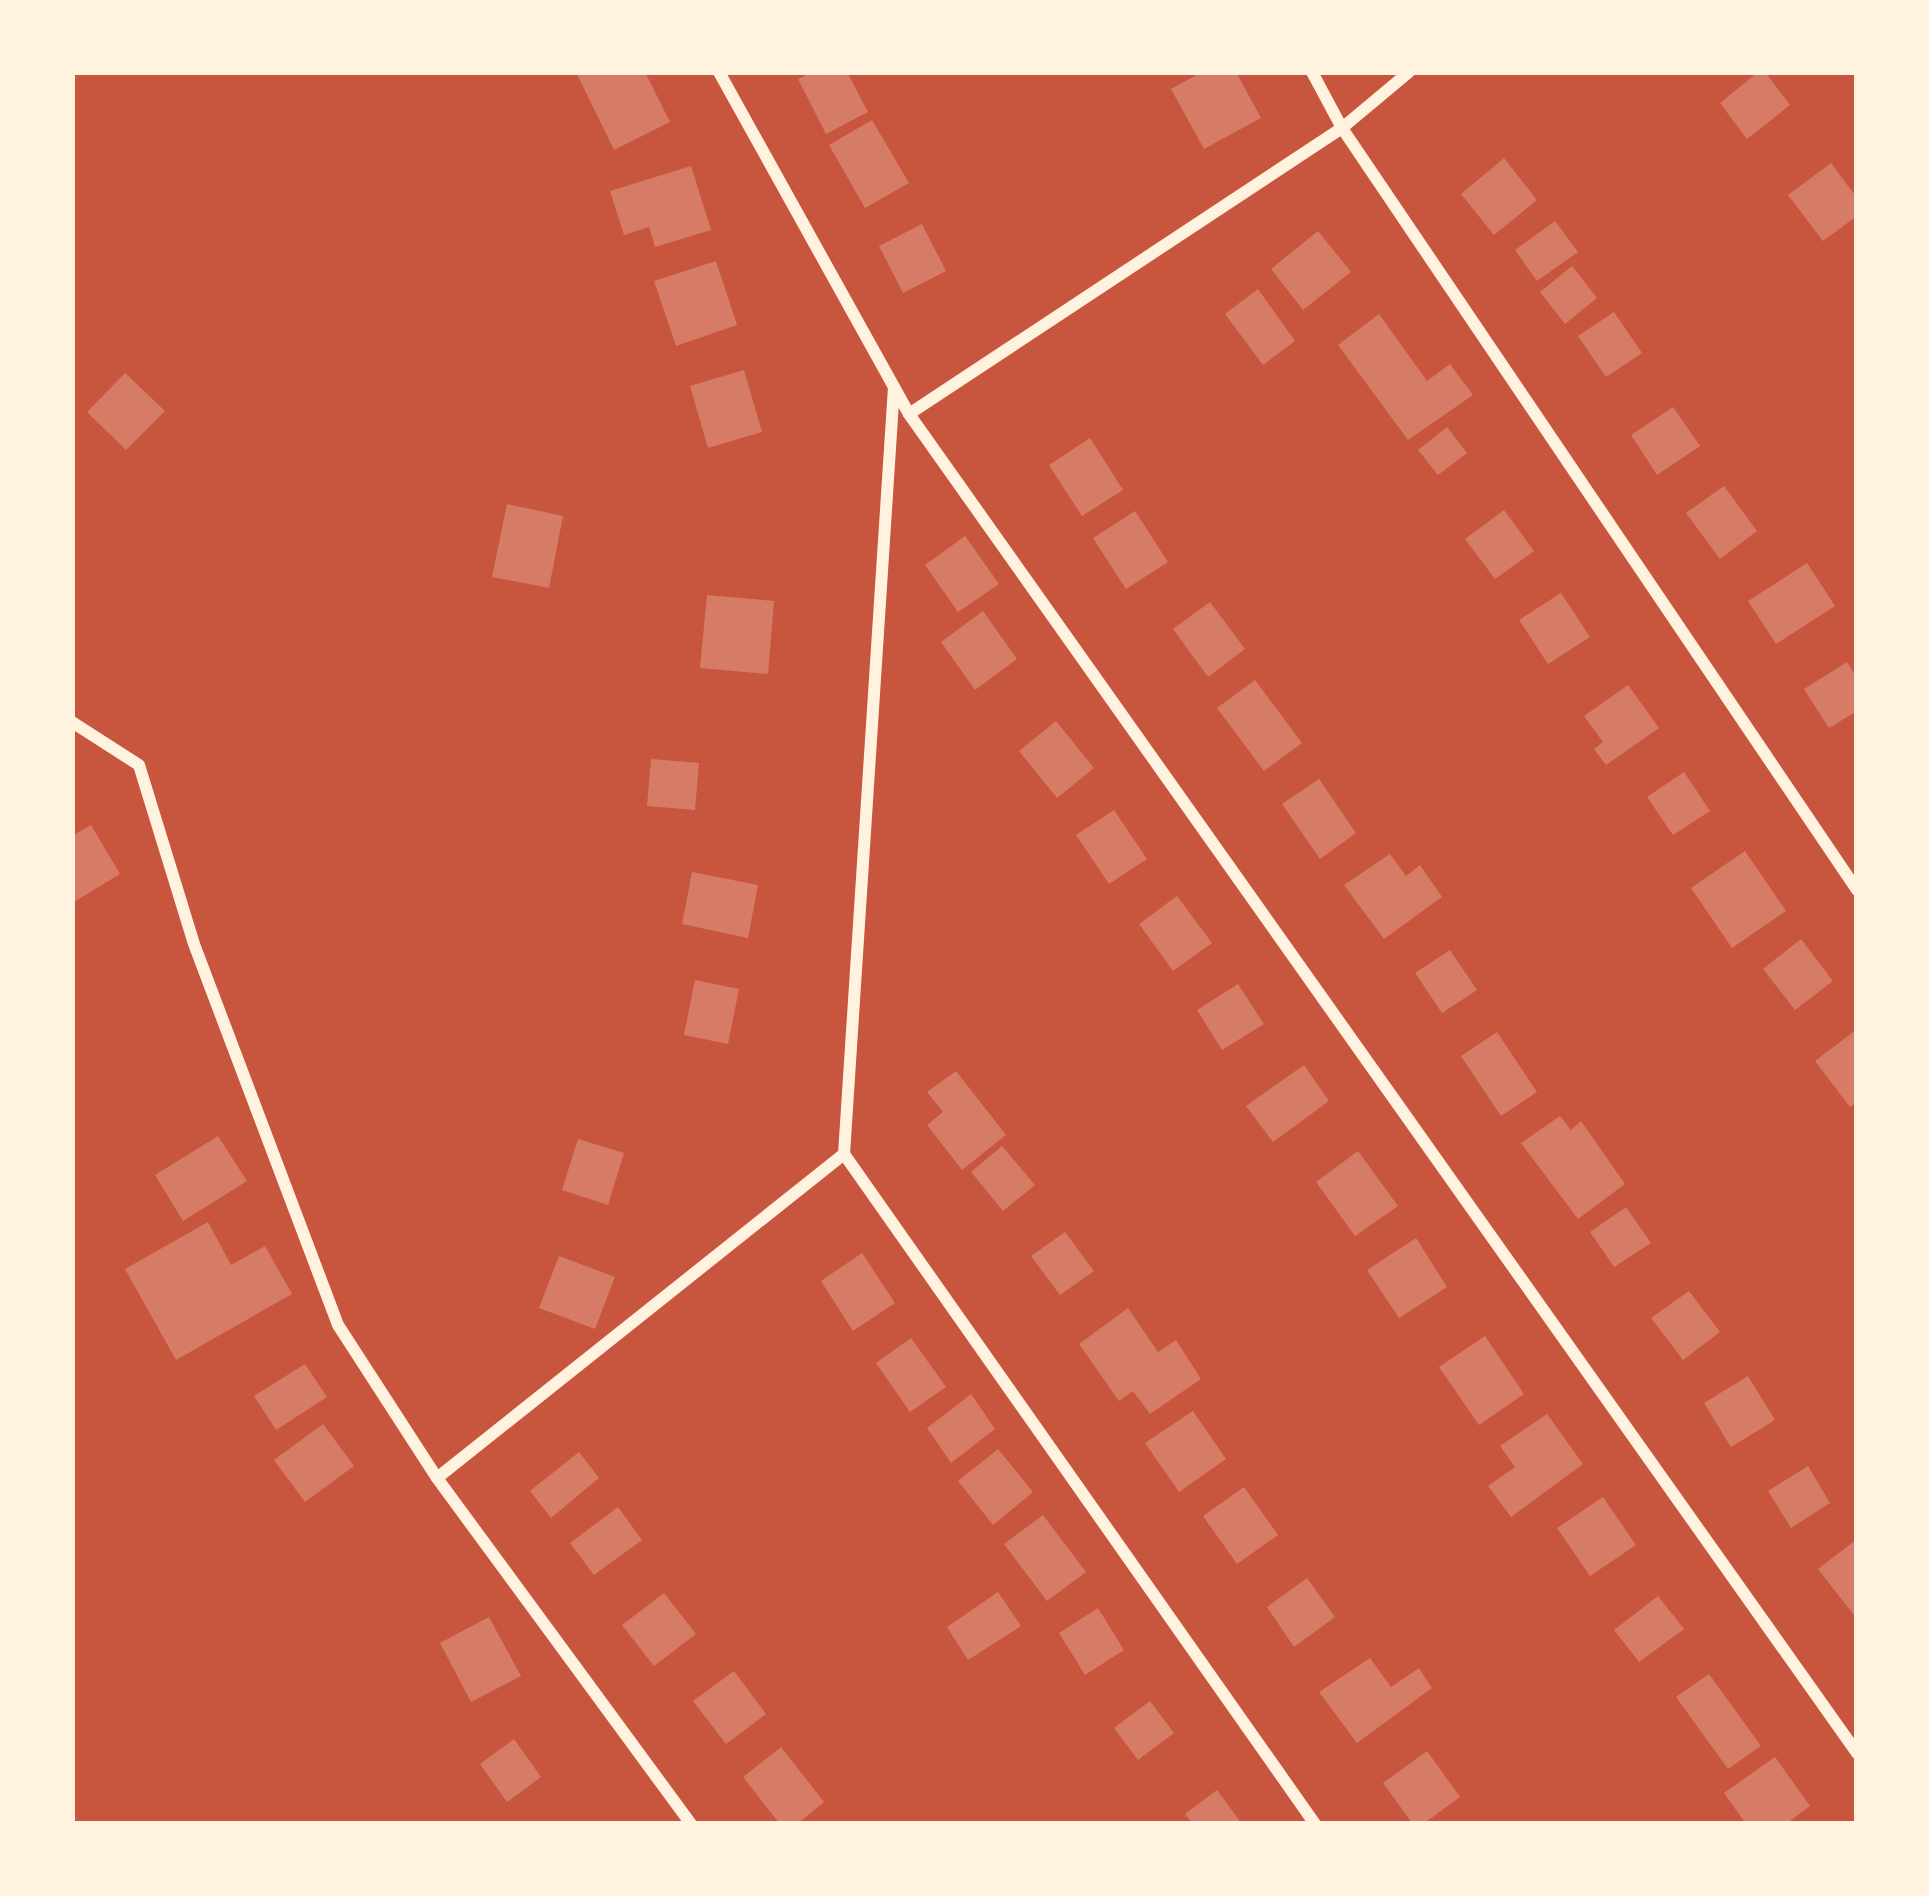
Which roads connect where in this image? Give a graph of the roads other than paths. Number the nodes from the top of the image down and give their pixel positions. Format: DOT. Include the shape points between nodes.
graph roads {
  1 [pos="719,72"];
  2 [pos="1312,72"];
  3 [pos="1408,72"];
  4 [pos="1342,128"];
  5 [pos="894,387"];
  6 [pos="909,414"];
  7 [pos="72,722"];
  8 [pos="1857,890"];
  9 [pos="844,1154"];
  10 [pos="437,1478"];
  11 [pos="1857,1753"];
  12 [pos="691,1824"];
  13 [pos="1315,1824"];
  1 -- 5 [label="street"];
  2 -- 4 [label="street"];
  3 -- 4 [label="street"];
  4 -- 6 [label="street"];
  4 -- 8 [label="street"];
  5 -- 6 [label="street"];
  5 -- 9 [label="street"];
  6 -- 11 [label="street"];
  7 -- 10 [label="street" via="139,765 194,944 338,1324"];
  9 -- 10 [label="street"];
  9 -- 13 [label="street"];
  10 -- 12 [label="street"];
}
